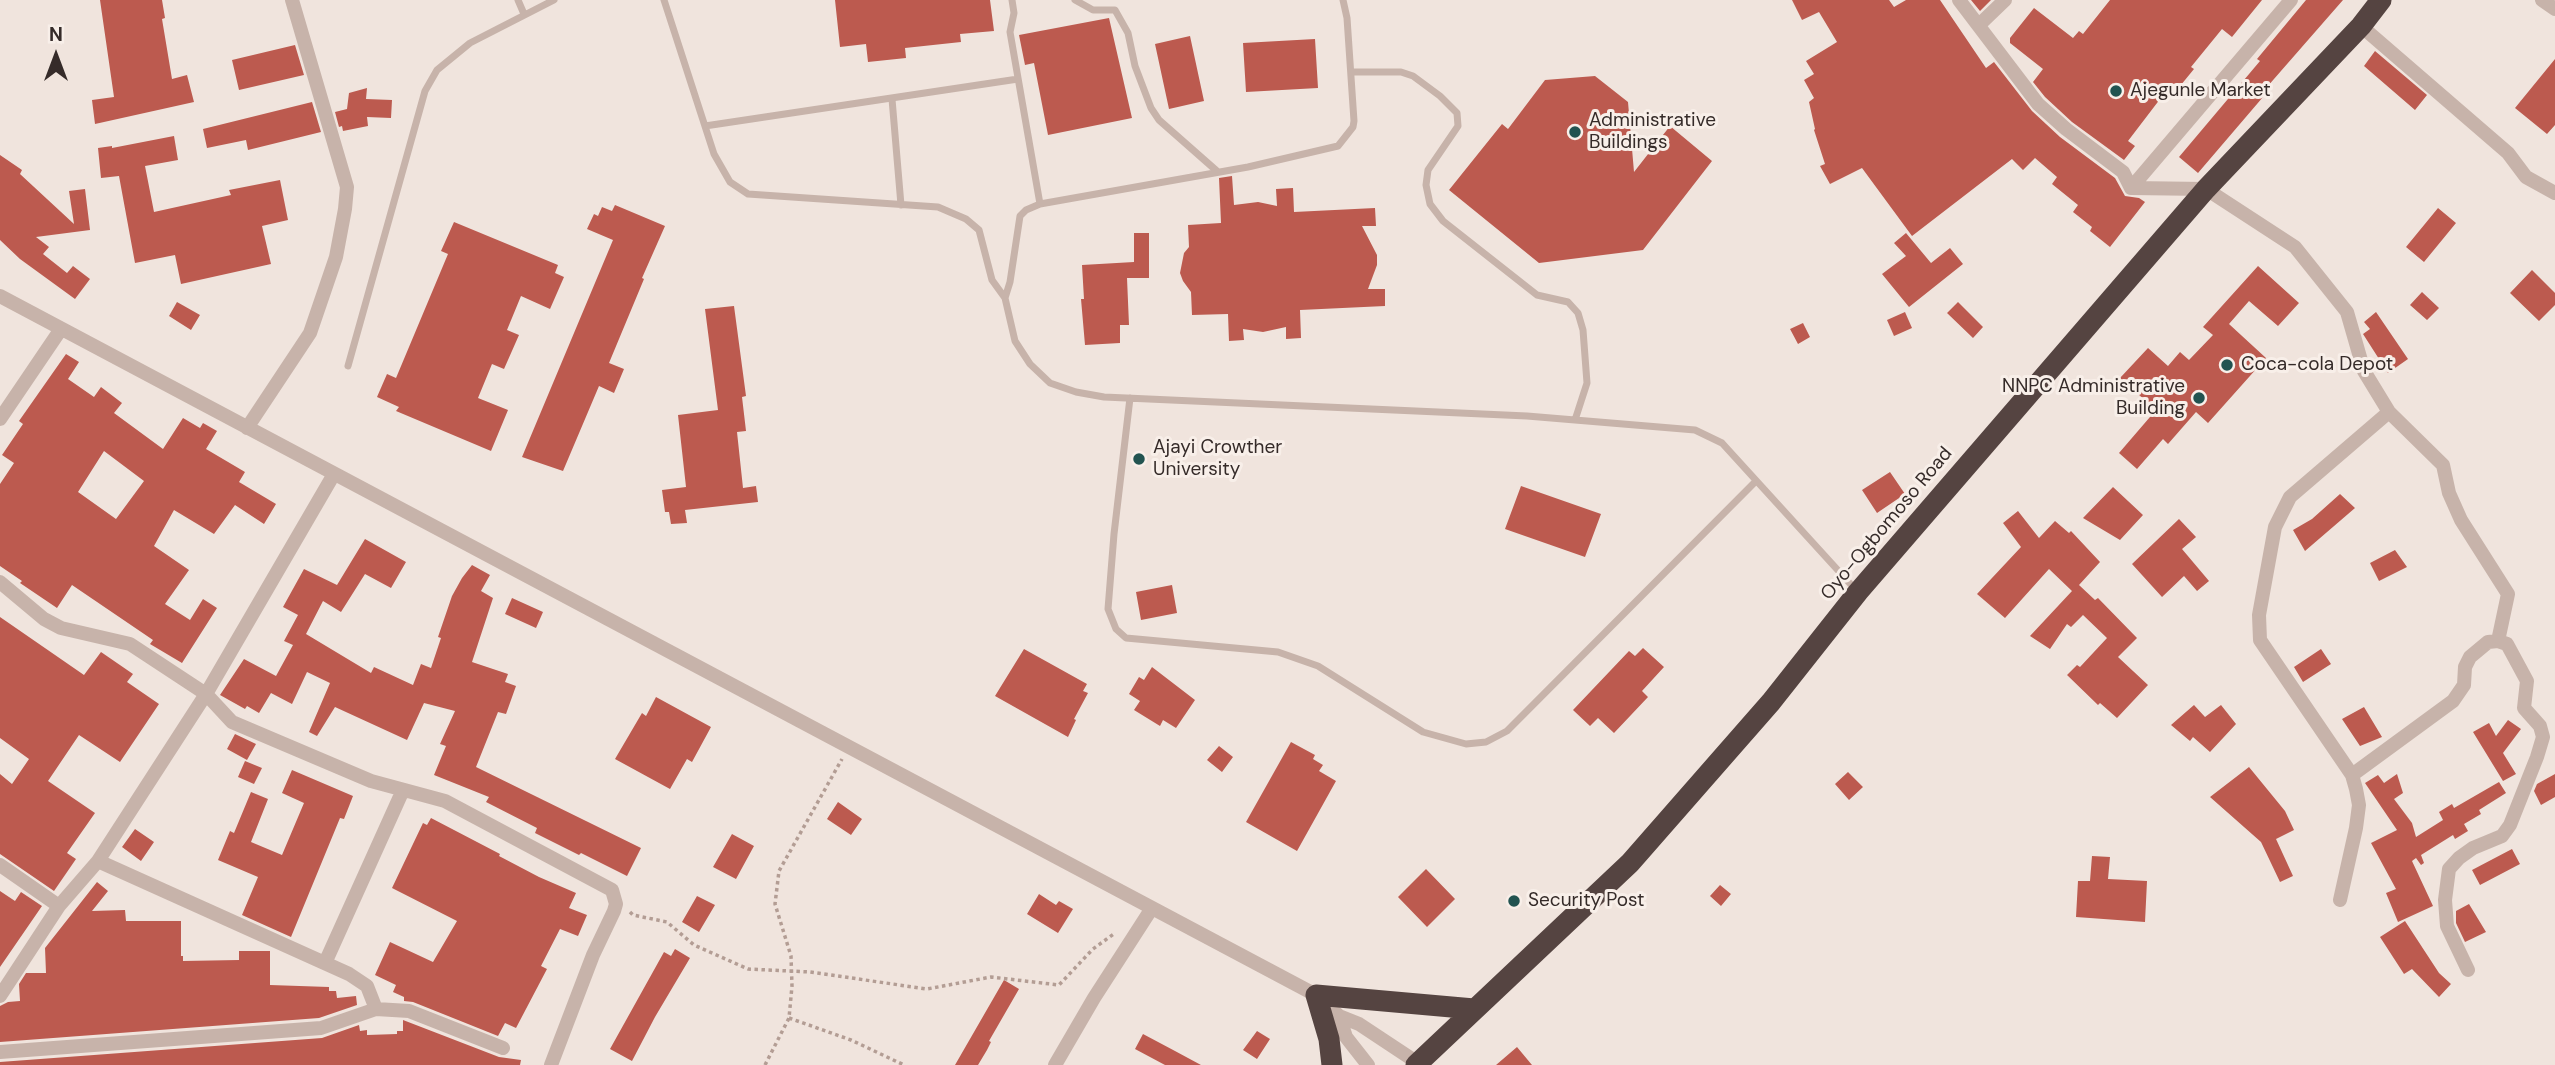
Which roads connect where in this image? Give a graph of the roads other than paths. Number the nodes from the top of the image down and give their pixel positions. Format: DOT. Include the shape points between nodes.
graph roads {
  1 [pos="292,0"];
  2 [pos="518,0"];
  3 [pos="554,0"];
  4 [pos="664,0"];
  5 [pos="1012,0"];
  6 [pos="1075,0"];
  7 [pos="1343,0"];
  8 [pos="1959,0"];
  9 [pos="2005,0"];
  10 [pos="2291,0"];
  11 [pos="2381,0"];
  12 [pos="2542,0"];
  13 [pos="2555,9"];
  14 [pos="524,14"];
  15 [pos="1980,24"];
  16 [pos="2361,26"];
  17 [pos="1351,72"];
  18 [pos="1018,79"];
  19 [pos="892,99"];
  20 [pos="705,126"];
  21 [pos="1218,172"];
  22 [pos="2131,188"];
  23 [pos="2206,189"];
  24 [pos="2555,193"];
  25 [pos="1040,204"];
  26 [pos="901,205"];
  27 [pos="0,296"];
  28 [pos="1004,298"];
  29 [pos="61,329"];
  30 [pos="348,366"];
  31 [pos="1130,398"];
  32 [pos="2389,412"];
  33 [pos="0,419"];
  34 [pos="1575,420"];
  35 [pos="247,428"];
  36 [pos="334,474"];
  37 [pos="1756,481"];
  38 [pos="0,582"];
  39 [pos="1858,592"];
  40 [pos="2498,641"];
  41 [pos="206,694"];
  42 [pos="2352,775"];
  43 [pos="403,790"];
  44 [pos="98,861"];
  45 [pos="0,865"];
  46 [pos="2340,900"];
  47 [pos="59,906"];
  48 [pos="1152,908"];
  49 [pos="326,963"];
  50 [pos="2468,971"];
  51 [pos="1316,995"];
  52 [pos="0,996"];
  53 [pos="376,1009"];
  54 [pos="1474,1009"];
  55 [pos="1339,1016"];
  56 [pos="503,1048"];
  57 [pos="0,1052"];
  58 [pos="1417,1064"];
  59 [pos="551,1065"];
  60 [pos="1055,1065"];
  61 [pos="1332,1065"];
  62 [pos="1368,1065"];
  1 -- 35 [label="street" via="347,187 345,209 336,257 310,333"];
  2 -- 14 [label="lane"];
  3 -- 14 [label="lane"];
  4 -- 20 [label="lane"];
  5 -- 18 [label="lane" via="1010,32"];
  6 -- 21 [label="lane" via="1093,10 1115,10 1128,33 1151,108"];
  7 -- 17 [label="lane"];
  8 -- 15 [label="street"];
  9 -- 15 [label="street"];
  10 -- 22 [label="street"];
  11 -- 16 [label="highway, Oyo-Ogbomoso Road"];
  12 -- 13 [label="street"];
  14 -- 30 [label="lane" via="470,43 437,70 425,91"];
  15 -- 22 [label="street" via="2038,104 2123,172"];
  16 -- 23 [label="highway, Oyo-Ogbomoso Road"];
  16 -- 24 [label="street" via="2508,153 2526,177"];
  17 -- 21 [label="lane" via="1353,127 1338,146"];
  17 -- 34 [label="lane" via="1413,76 1457,113 1458,126 1428,170 1430,204 1443,221 1536,295 1568,302 1578,313 1587,383"];
  18 -- 19 [label="lane"];
  18 -- 25 [label="lane"];
  19 -- 20 [label="lane"];
  19 -- 26 [label="lane"];
  20 -- 26 [label="lane" via="730,182 748,194"];
  21 -- 25 [label="lane"];
  22 -- 23 [label="street"];
  23 -- 32 [label="street" via="2295,247 2347,312 2364,371"];
  23 -- 39 [label="highway, Oyo-Ogbomoso Road"];
  25 -- 28 [label="lane" via="1020,216"];
  26 -- 28 [label="lane" via="937,207 979,230 992,280"];
  27 -- 29 [label="street"];
  28 -- 31 [label="lane" via="1015,341 1050,383 1076,392"];
  29 -- 33 [label="street"];
  29 -- 35 [label="street"];
  31 -- 34 [label="lane"];
  31 -- 37 [label="lane" via="1108,609 1116,629 1126,638 1278,652 1318,666 1423,732 1466,744 1486,742 1507,731"];
  32 -- 40 [label="street" via="2443,465 2461,520 2508,594"];
  32 -- 42 [label="street" via="2290,497 2274,527 2259,615 2260,640"];
  34 -- 37 [label="lane" via="1695,430 1722,443"];
  35 -- 36 [label="street"];
  36 -- 41 [label="street"];
  36 -- 48 [label="street"];
  37 -- 39 [label="lane"];
  38 -- 41 [label="street" via="44,619 61,628 130,644"];
  39 -- 54 [label="highway, Oyo-Ogbomoso Road" via="1630,863"];
  40 -- 42 [label="street" via="2488,642 2470,657 2464,685 2447,706"];
  40 -- 50 [label="street" via="2507,644 2527,681 2524,708 2540,726 2543,737 2510,825 2502,836 2473,848 2449,869 2447,926"];
  41 -- 43 [label="street" via="232,722 363,778"];
  41 -- 44 [label="street"];
  42 -- 46 [label="street" via="2359,805"];
  43 -- 49 [label="street"];
  43 -- 59 [label="street" via="445,801 612,890 614,911"];
  44 -- 47 [label="street"];
  44 -- 49 [label="street"];
  45 -- 47 [label="street"];
  47 -- 52 [label="street"];
  48 -- 51 [label="street"];
  48 -- 60 [label="street"];
  49 -- 53 [label="street" via="367,986"];
  51 -- 54 [label="highway"];
  51 -- 55 [label="street"];
  51 -- 61 [label="highway"];
  53 -- 56 [label="street" via="409,1011"];
  53 -- 57 [label="street" via="321,1028"];
  54 -- 58 [label="highway, Oyo-Ogbomoso Road"];
  55 -- 58 [label="street" via="1359,1024"];
  55 -- 62 [label="street" via="1346,1037"];
}
